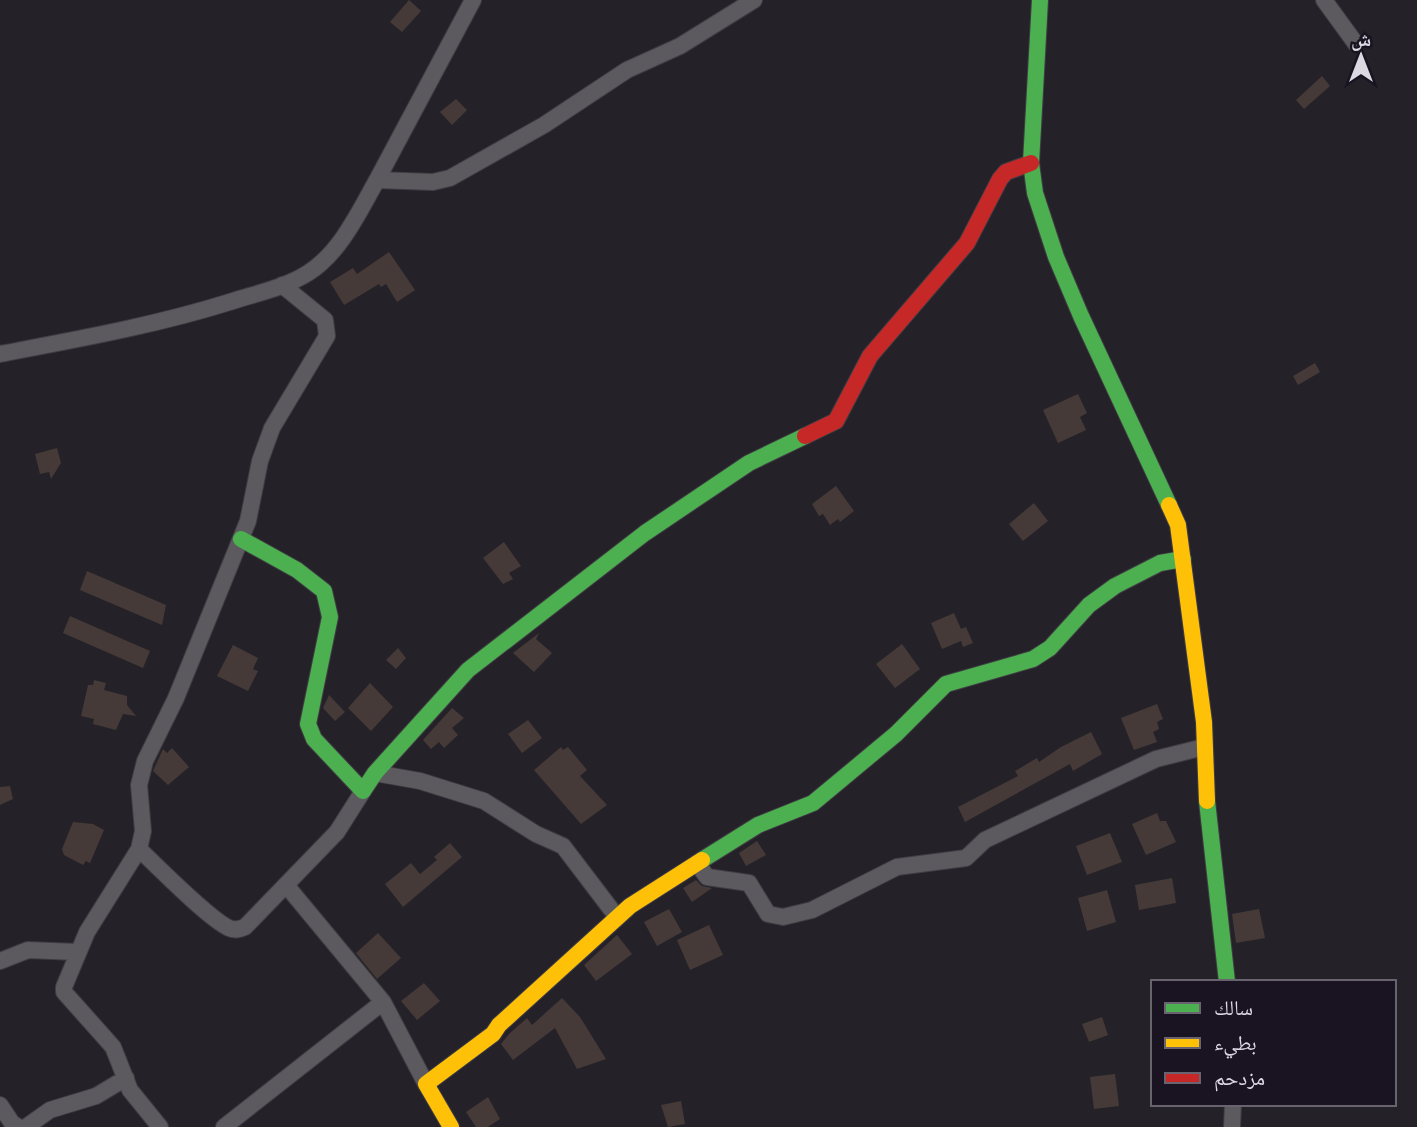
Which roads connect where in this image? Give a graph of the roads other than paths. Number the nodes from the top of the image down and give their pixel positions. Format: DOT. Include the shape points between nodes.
graph roads {
  1 [pos="473,0"];
  2 [pos="754,0"];
  3 [pos="1040,0"];
  4 [pos="1324,0"];
  5 [pos="1356,44"];
  6 [pos="1031,163"];
  7 [pos="377,180"];
  8 [pos="282,285"];
  9 [pos="0,354"];
  10 [pos="241,539"];
  11 [pos="1183,559"];
  12 [pos="1204,747"];
  13 [pos="375,773"];
  14 [pos="363,791"];
  15 [pos="139,849"];
  16 [pos="697,863"];
  17 [pos="286,885"];
  18 [pos="617,917"];
  19 [pos="76,952"];
  20 [pos="0,961"];
  21 [pos="1227,980"];
  22 [pos="383,1002"];
  23 [pos="126,1078"];
  24 [pos="426,1084"];
  25 [pos="0,1105"];
  26 [pos="1233,1106"];
  27 [pos="18,1127"];
  28 [pos="26,1127"];
  29 [pos="160,1127"];
  30 [pos="224,1127"];
  31 [pos="451,1127"];
  32 [pos="1232,1127"];
  1 -- 7 [label="street"];
  2 -- 7 [label="street" via="680,46 617,76 544,125 450,178 433,182"];
  3 -- 6 [label="street"];
  4 -- 5 [label="street"];
  6 -- 11 [label="street" via="1035,193 1056,257 1174,513"];
  6 -- 13 [label="street" via="1000,179 967,243 870,356 836,421 758,458 645,533 468,670"];
  7 -- 8 [label="street" via="326,259"];
  8 -- 9 [label="street" via="157,324"];
  8 -- 10 [label="street" via="325,320 327,336 272,428"];
  10 -- 14 [label="street" via="315,583 327,595 327,630 308,724 314,738"];
  10 -- 15 [label="street" via="145,761 138,797 143,831"];
  11 -- 12 [label="street"];
  11 -- 16 [label="street" via="1157,564 1109,590 1050,648 1032,659 946,684 896,734 813,803 758,825"];
  12 -- 16 [label="street" via="1149,762 985,840 966,858 897,867 796,915 768,914 749,883 707,877"];
  12 -- 21 [label="street"];
  13 -- 14 [label="street"];
  13 -- 18 [label="street" via="484,801 563,846"];
  14 -- 17 [label="street" via="345,822"];
  15 -- 17 [label="street" via="229,928 245,927"];
  15 -- 19 [label="street"];
  16 -- 18 [label="street"];
  17 -- 22 [label="street"];
  18 -- 24 [label="street" via="493,1034"];
  19 -- 20 [label="street" via="28,950"];
  19 -- 23 [label="street" via="64,992 113,1047"];
  22 -- 24 [label="street"];
  22 -- 30 [label="street"];
  23 -- 28 [label="street" via="96,1096 54,1108"];
  23 -- 29 [label="street" via="132,1094"];
  24 -- 31 [label="street"];
  25 -- 27 [label="street"];
  26 -- 32 [label="street"];
}
